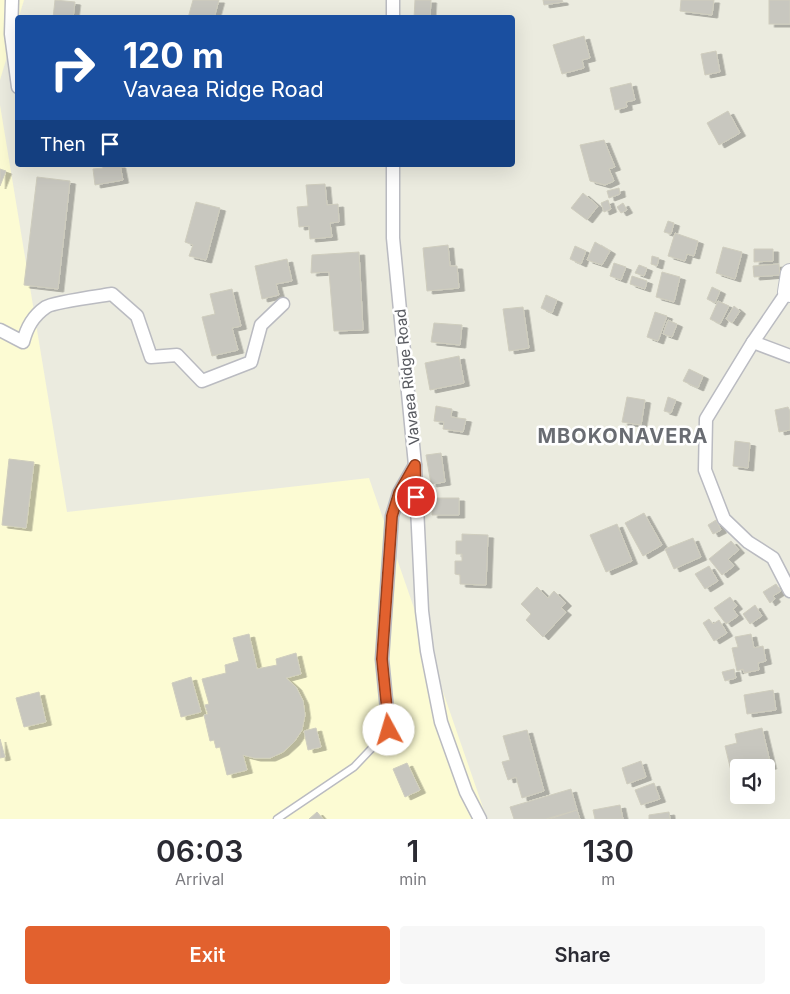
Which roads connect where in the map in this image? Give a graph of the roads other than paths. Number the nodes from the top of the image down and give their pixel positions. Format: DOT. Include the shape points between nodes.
graph roads {
  1 [pos="12,0"];
  2 [pos="393,0"];
  3 [pos="393,15"];
  4 [pos="15,64"];
  5 [pos="393,167"];
  6 [pos="790,273"];
  7 [pos="788,292"];
  8 [pos="283,304"];
  9 [pos="0,330"];
  10 [pos="753,342"];
  11 [pos="790,356"];
  12 [pos="415,465"];
  13 [pos="790,591"];
  14 [pos="389,730"];
  15 [pos="277,819"];
  16 [pos="480,819"];
  1 -- 4 [label="street" via="11,34"];
  2 -- 3 [label="street"];
  5 -- 12 [label="street, Vavaea Ridge Road" via="393,238"];
  6 -- 7 [label="street"];
  7 -- 10 [label="street"];
  8 -- 9 [label="street" via="261,325 251,362 202,381 178,355 151,356 138,316 112,294 48,305 26,329 23,342"];
  10 -- 11 [label="street"];
  10 -- 13 [label="street" via="706,419 705,470 724,519 748,542 773,558"];
  12 -- 14 [label="street" via="399,493 392,516 382,659"];
  12 -- 16 [label="street, Vavaea Ridge Road" via="426,651 441,722 466,792"];
  14 -- 15 [label="lane" via="354,767"];
}
